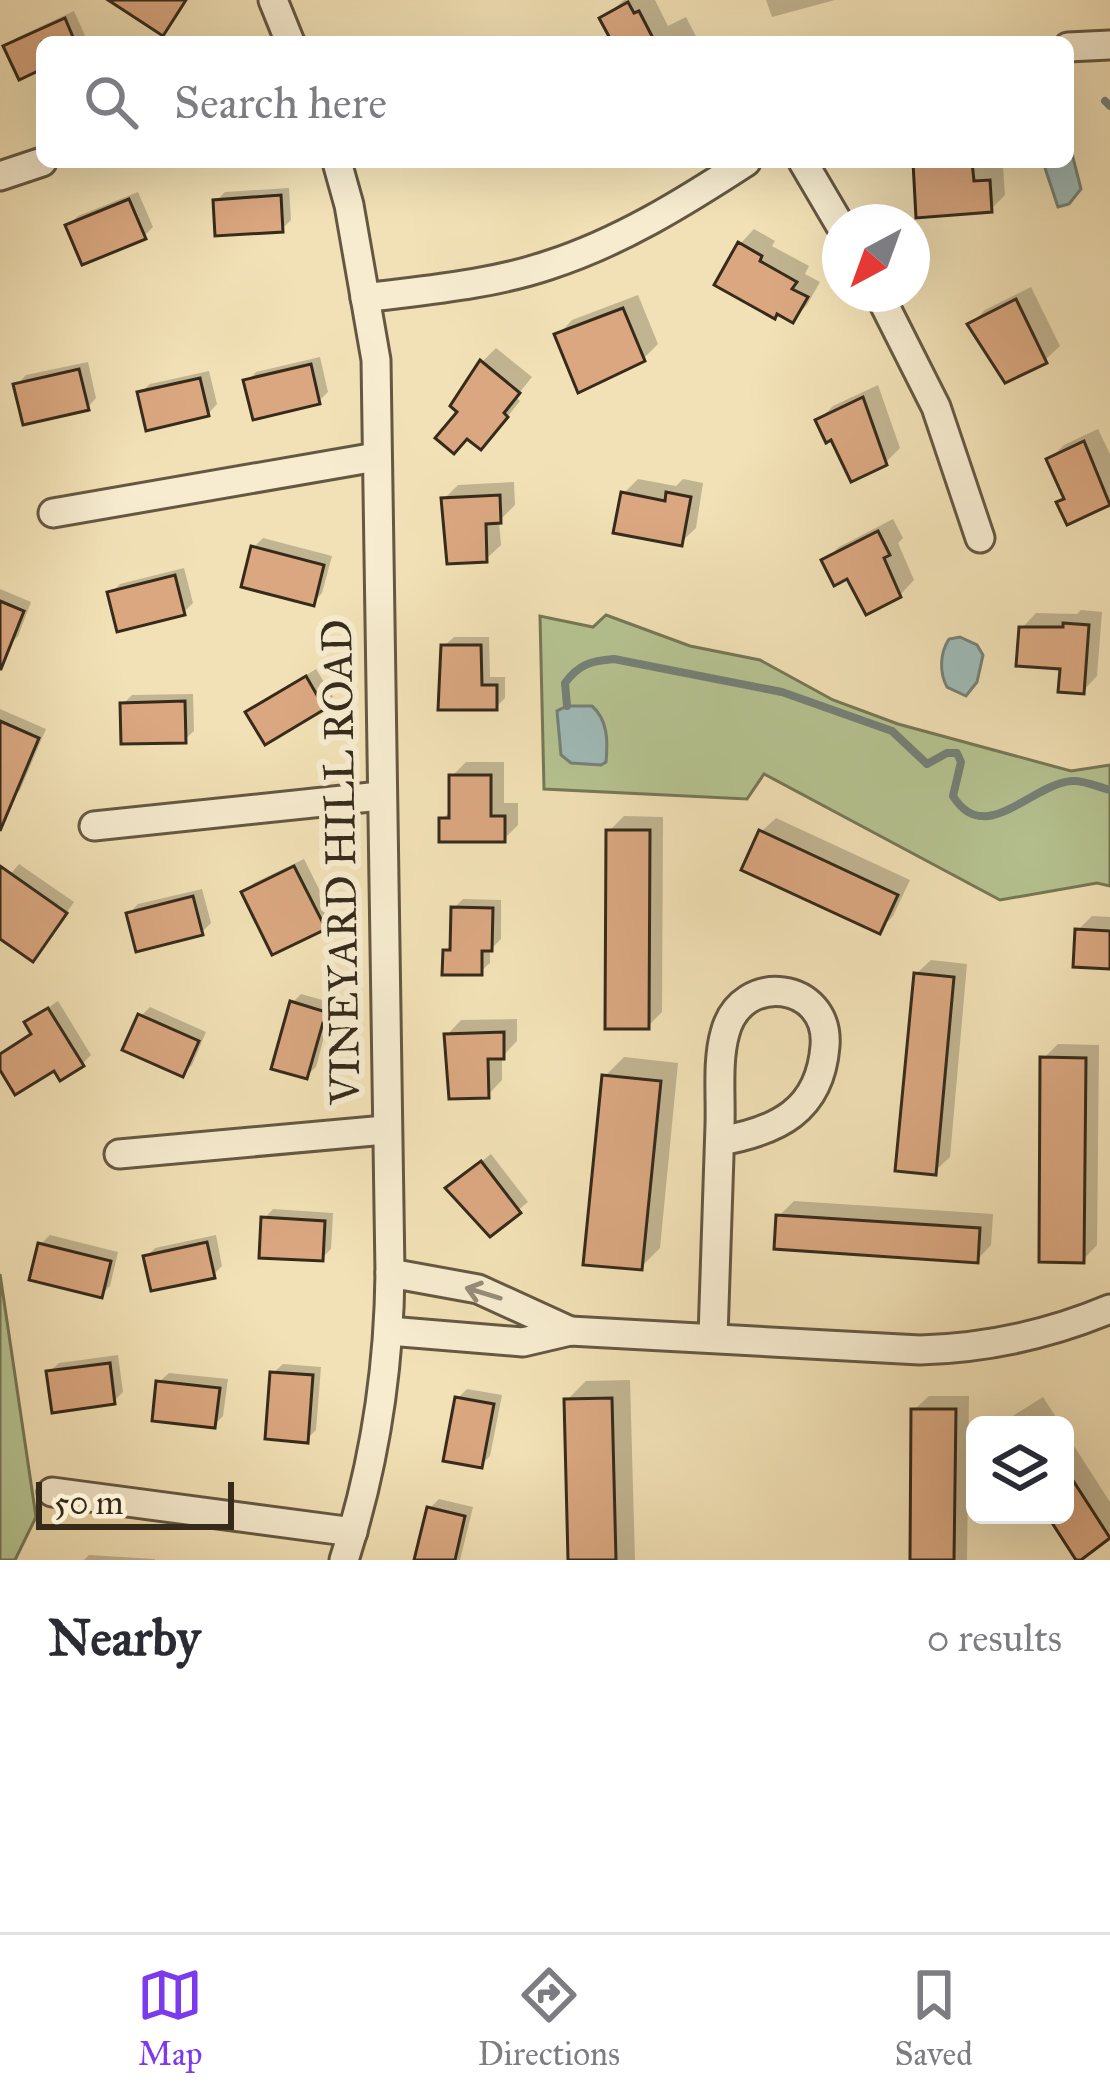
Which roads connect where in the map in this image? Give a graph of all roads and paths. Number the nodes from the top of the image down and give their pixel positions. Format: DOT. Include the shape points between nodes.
graph roads {
  1 [pos="273,0"];
  2 [pos="288,36"];
  3 [pos="1110,45"];
  4 [pos="1074,47"];
  5 [pos="36,164"];
  6 [pos="338,168"];
  7 [pos="737,168"];
  8 [pos="806,168"];
  9 [pos="0,176"];
  10 [pos="827,204"];
  11 [pos="365,298"];
  12 [pos="888,312"];
  13 [pos="376,457"];
  14 [pos="53,513"];
  15 [pos="980,538"];
  16 [pos="380,796"];
  17 [pos="94,826"];
  18 [pos="385,1130"];
  19 [pos="720,1141"];
  20 [pos="119,1154"];
  21 [pos="390,1273"];
  22 [pos="1110,1309"];
  23 [pos="389,1331"];
  24 [pos="570,1331"];
  25 [pos="713,1337"];
  26 [pos="52,1492"];
  27 [pos="353,1532"];
  28 [pos="344,1560"];
  1 -- 2 [label="street"];
  3 -- 4 [label="street"];
  5 -- 9 [label="street"];
  6 -- 11 [label="street, VINEYARD HILL ROAD"];
  7 -- 11 [label="street" via="670,211 545,267"];
  8 -- 10 [label="street"];
  11 -- 13 [label="street, VINEYARD HILL ROAD" via="376,360"];
  12 -- 15 [label="street" via="936,407"];
  13 -- 14 [label="street"];
  13 -- 16 [label="street, VINEYARD HILL ROAD"];
  16 -- 17 [label="street"];
  16 -- 18 [label="street, VINEYARD HILL ROAD"];
  18 -- 20 [label="street"];
  18 -- 21 [label="street, VINEYARD HILL ROAD"];
  19 -- 19 [label="street" via="732,1013 763,991 801,997 826,1029 818,1080 785,1122"];
  19 -- 25 [label="street"];
  21 -- 23 [label="street, VINEYARD HILL ROAD"];
  24 -- 21 [label="street, one-way" via="478,1289"];
  22 -- 25 [label="street" via="1029,1338 967,1349"];
  23 -- 24 [label="street" via="523,1342"];
  23 -- 27 [label="street, VINEYARD HILL ROAD"];
  24 -- 25 [label="street"];
  26 -- 27 [label="street"];
  27 -- 28 [label="street, VINEYARD HILL ROAD"];
}
